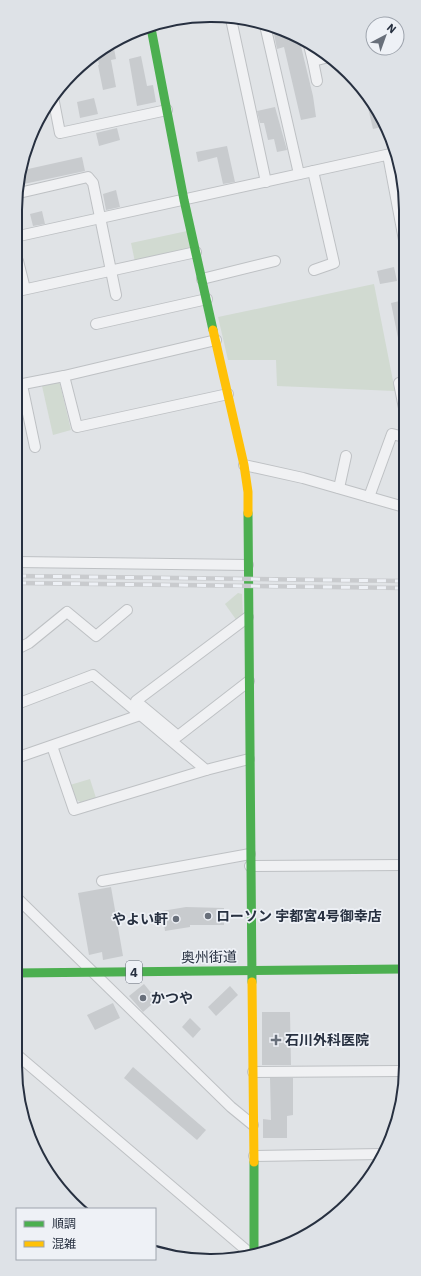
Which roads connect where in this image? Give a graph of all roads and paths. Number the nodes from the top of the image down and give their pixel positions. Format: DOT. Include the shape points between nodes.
graph roads {
  1 [pos="232,23"];
  2 [pos="266,30"];
  3 [pos="152,31"];
  4 [pos="311,51"];
  5 [pos="321,58"];
  6 [pos="313,60"];
  7 [pos="317,81"];
  8 [pos="55,105"];
  9 [pos="167,110"];
  10 [pos="390,154"];
  11 [pos="394,166"];
  12 [pos="313,171"];
  13 [pos="299,174"];
  14 [pos="266,182"];
  15 [pos="23,192"];
  16 [pos="184,200"];
  17 [pos="399,204"];
  18 [pos="100,218"];
  19 [pos="22,235"];
  20 [pos="196,252"];
  21 [pos="276,261"];
  22 [pos="314,270"];
  23 [pos="111,271"];
  24 [pos="202,279"];
  25 [pos="22,290"];
  26 [pos="116,295"];
  27 [pos="207,299"];
  28 [pos="96,324"];
  29 [pos="216,340"];
  30 [pos="64,376"];
  31 [pos="22,385"];
  32 [pos="22,393"];
  33 [pos="228,394"];
  34 [pos="399,435"];
  35 [pos="35,447"];
  36 [pos="346,456"];
  37 [pos="244,465"];
  38 [pos="339,488"];
  39 [pos="369,497"];
  40 [pos="399,506"];
  41 [pos="22,562"];
  42 [pos="248,565"];
  43 [pos="127,610"];
  44 [pos="248,617"];
  45 [pos="22,646"];
  46 [pos="249,681"];
  47 [pos="22,702"];
  48 [pos="140,715"];
  49 [pos="52,746"];
  50 [pos="22,756"];
  51 [pos="249,759"];
  52 [pos="206,770"];
  53 [pos="250,854"];
  54 [pos="399,865"];
  55 [pos="250,866"];
  56 [pos="102,881"];
  57 [pos="22,902"];
  58 [pos="399,969"];
  59 [pos="252,971"];
  60 [pos="93,972"];
  61 [pos="22,974"];
  62 [pos="22,1059"];
  63 [pos="399,1071"];
  64 [pos="253,1072"];
  65 [pos="253,1125"];
  66 [pos="377,1154"];
  67 [pos="254,1156"];
  68 [pos="253,1249"];
  69 [pos="247,1250"];
  1 -- 14 [label="street"];
  2 -- 13 [label="street"];
  3 -- 9 [label="main road"];
  4 -- 6 [label="street"];
  5 -- 6 [label="street"];
  6 -- 7 [label="street"];
  8 -- 9 [label="street" via="60,133"];
  9 -- 16 [label="main road"];
  10 -- 12 [label="street"];
  11 -- 17 [label="street"];
  12 -- 13 [label="street"];
  12 -- 22 [label="street" via="334,263"];
  13 -- 14 [label="street"];
  14 -- 16 [label="street"];
  15 -- 18 [label="street" via="88,177 93,183"];
  16 -- 18 [label="street"];
  16 -- 20 [label="main road"];
  18 -- 19 [label="street"];
  18 -- 23 [label="street"];
  20 -- 23 [label="street"];
  20 -- 24 [label="main road"];
  21 -- 24 [label="street"];
  23 -- 25 [label="street"];
  23 -- 26 [label="street"];
  24 -- 27 [label="main road"];
  27 -- 28 [label="street"];
  27 -- 29 [label="main road"];
  29 -- 30 [label="street"];
  29 -- 33 [label="main road"];
  30 -- 31 [label="street"];
  30 -- 33 [label="street" via="77,427"];
  32 -- 35 [label="street"];
  33 -- 37 [label="main road"];
  34 -- 39 [label="street" via="392,434"];
  36 -- 38 [label="street"];
  37 -- 38 [label="street"];
  37 -- 42 [label="main road" via="248,492"];
  38 -- 39 [label="street"];
  39 -- 40 [label="street"];
  41 -- 42 [label="street"];
  42 -- 44 [label="main road"];
  43 -- 45 [label="street" via="96,636 67,612"];
  44 -- 46 [label="main road"];
  44 -- 46 [label="street" via="136,701 178,736"];
  46 -- 51 [label="main road"];
  47 -- 48 [label="street" via="92,675"];
  48 -- 49 [label="street"];
  48 -- 52 [label="street"];
  49 -- 50 [label="street"];
  49 -- 52 [label="street" via="74,810"];
  51 -- 52 [label="street"];
  51 -- 53 [label="main road"];
  53 -- 55 [label="main road"];
  53 -- 56 [label="street"];
  54 -- 55 [label="street"];
  55 -- 59 [label="main road"];
  57 -- 60 [label="street"];
  58 -- 59 [label="main road, 奥州街道 / 4"];
  59 -- 60 [label="main road, 奥州街道 / 4"];
  59 -- 64 [label="main road"];
  60 -- 61 [label="main road, 奥州街道 / 4"];
  60 -- 65 [label="street" via="231,1108"];
  62 -- 69 [label="street"];
  63 -- 64 [label="street"];
  64 -- 65 [label="main road"];
  65 -- 67 [label="main road"];
  66 -- 67 [label="street"];
  67 -- 68 [label="main road"];
}
